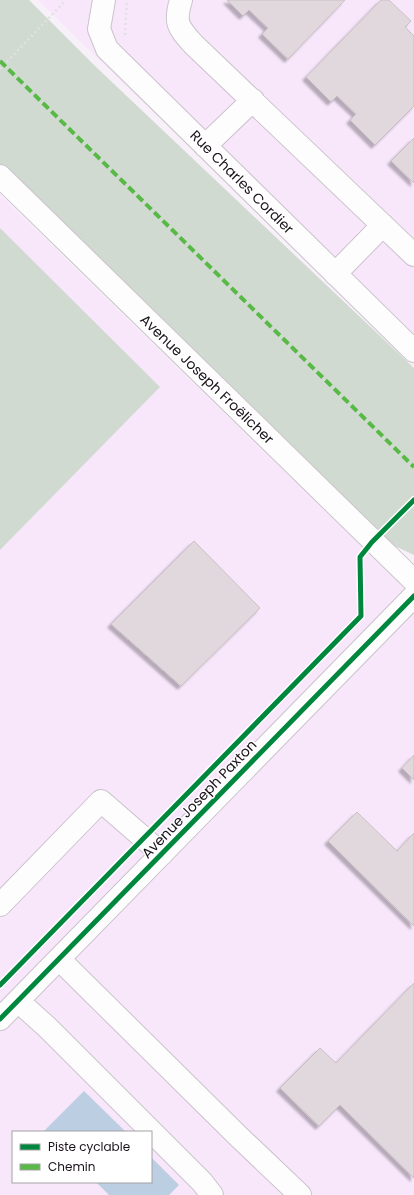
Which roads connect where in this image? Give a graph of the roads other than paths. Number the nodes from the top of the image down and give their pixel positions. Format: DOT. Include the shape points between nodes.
graph roads {
  1 [pos="104,0"];
  2 [pos="181,0"];
  3 [pos="253,100"];
  4 [pos="205,146"];
  5 [pos="0,176"];
  6 [pos="383,225"];
  7 [pos="414,255"];
  8 [pos="335,274"];
  9 [pos="414,351"];
  10 [pos="414,581"];
  11 [pos="414,596"];
  12 [pos="162,854"];
  13 [pos="0,905"];
  14 [pos="59,959"];
  15 [pos="18,1001"];
  16 [pos="0,1019"];
  17 [pos="151,1131"];
  18 [pos="152,1132"];
  19 [pos="212,1195"];
  20 [pos="300,1195"];
  1 -- 4 [label="street, Rue Charles Cordier" via="99,29 107,49"];
  2 -- 3 [label="street" via="176,17 180,30"];
  3 -- 4 [label="street"];
  3 -- 6 [label="street"];
  4 -- 8 [label="street, Rue Charles Cordier"];
  5 -- 10 [label="street, Avenue Joseph Froëlicher"];
  6 -- 7 [label="street"];
  6 -- 8 [label="street"];
  8 -- 9 [label="street, Rue Charles Cordier"];
  11 -- 12 [label="street, Avenue Joseph Paxton"];
  12 -- 13 [label="street" via="101,801"];
  12 -- 14 [label="street, Avenue Joseph Paxton"];
  14 -- 15 [label="street, Avenue Joseph Paxton"];
  14 -- 20 [label="street"];
  15 -- 16 [label="street, Avenue Joseph Paxton"];
  15 -- 17 [label="street"];
  18 -- 19 [label="street"];
}
